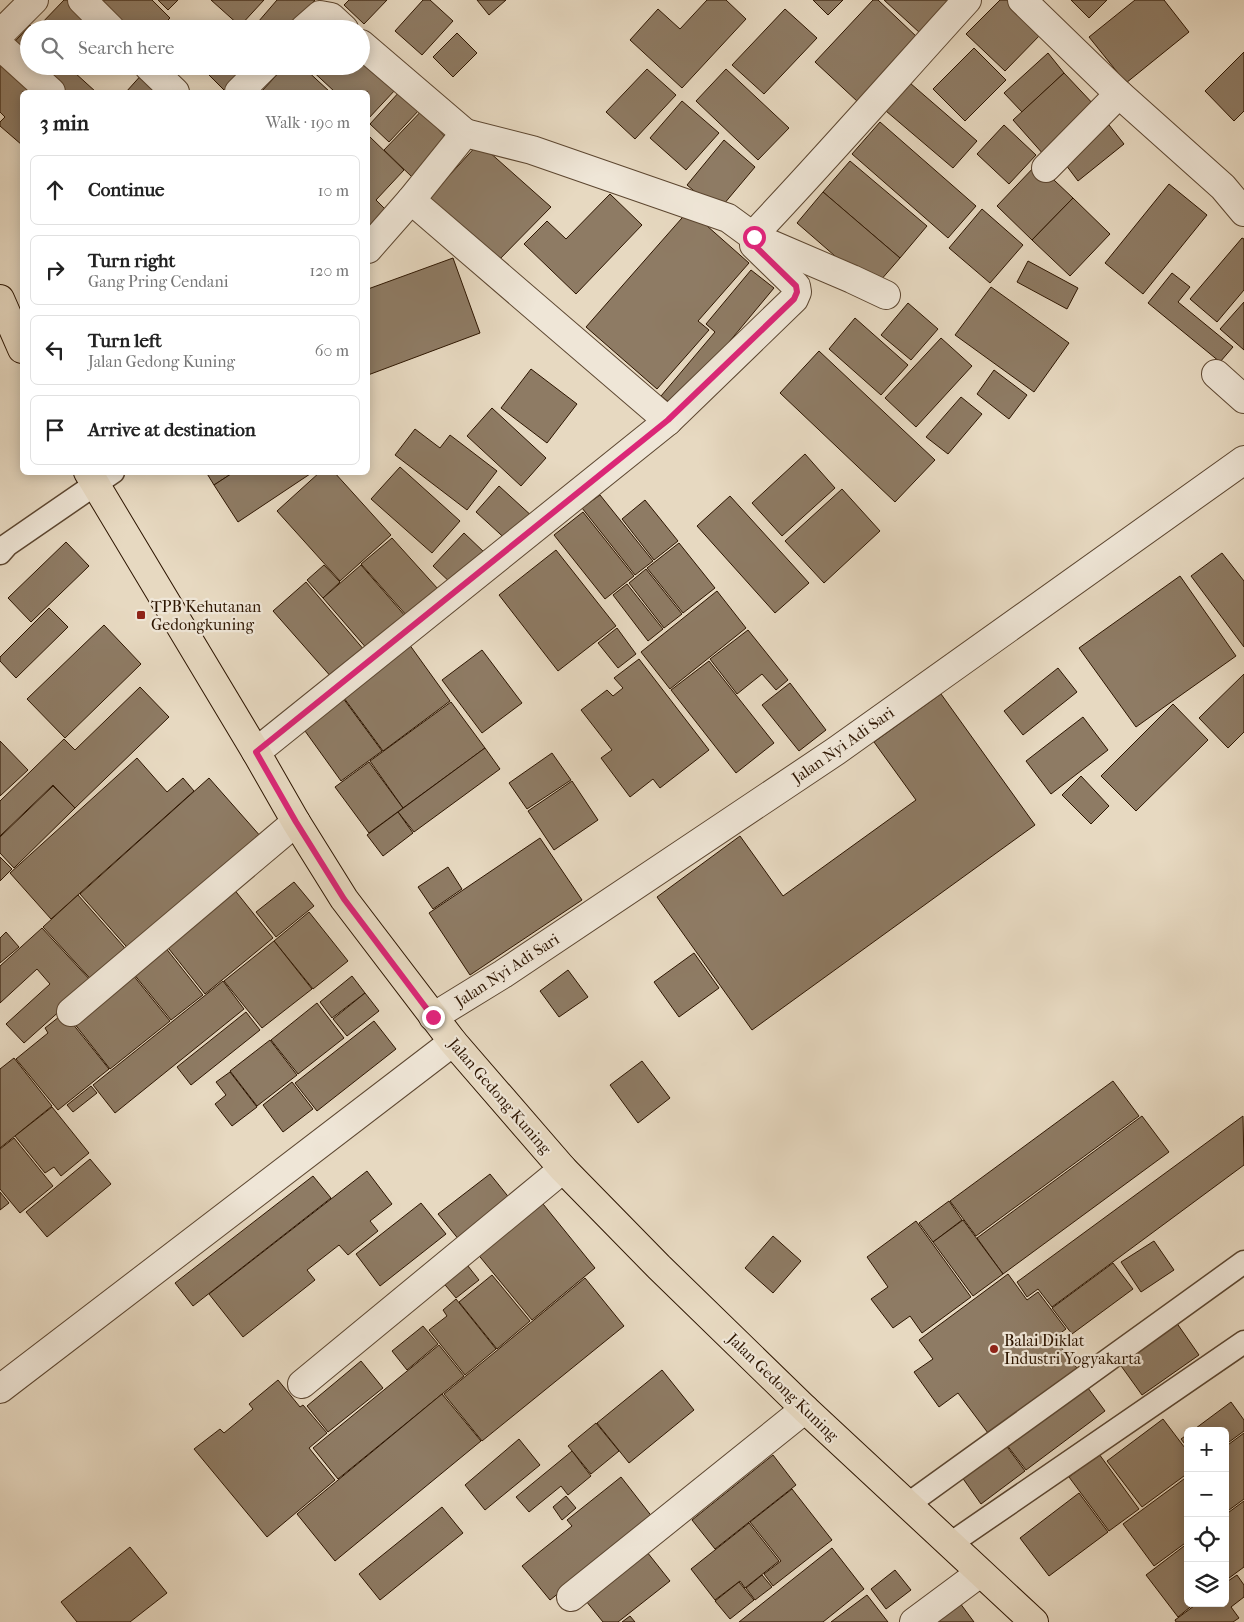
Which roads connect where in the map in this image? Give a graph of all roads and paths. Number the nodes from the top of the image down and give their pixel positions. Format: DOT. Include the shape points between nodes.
graph roads {
  1 [pos="34,0"];
  2 [pos="82,0"];
  3 [pos="967,0"];
  4 [pos="1022,0"];
  5 [pos="102,20"];
  6 [pos="314,20"];
  7 [pos="334,20"];
  8 [pos="0,34"];
  9 [pos="0,46"];
  10 [pos="370,52"];
  11 [pos="20,64"];
  12 [pos="32,75"];
  13 [pos="157,75"];
  14 [pos="256,75"];
  15 [pos="49,90"];
  16 [pos="173,90"];
  17 [pos="241,90"];
  18 [pos="1119,94"];
  19 [pos="465,133"];
  20 [pos="1046,168"];
  21 [pos="411,200"];
  22 [pos="1244,212"];
  23 [pos="754,237"];
  24 [pos="370,247"];
  25 [pos="886,295"];
  26 [pos="0,299"];
  27 [pos="20,344"];
  28 [pos="1216,374"];
  29 [pos="1244,399"];
  30 [pos="668,420"];
  31 [pos="1244,460"];
  32 [pos="98,476"];
  33 [pos="0,553"];
  34 [pos="256,752"];
  35 [pos="296,822"];
  36 [pos="71,1012"];
  37 [pos="433,1017"];
  38 [pos="453,1042"];
  39 [pos="563,1169"];
  40 [pos="1244,1262"];
  41 [pos="1244,1342"];
  42 [pos="302,1384"];
  43 [pos="0,1389"];
  44 [pos="805,1409"];
  45 [pos="907,1505"];
  46 [pos="950,1544"];
  47 [pos="980,1573"];
  48 [pos="571,1597"];
  49 [pos="914,1622"];
  50 [pos="1034,1622"];
  1 -- 8 [label="street"];
  2 -- 5 [label="street"];
  3 -- 23 [label="street"];
  4 -- 18 [label="street"];
  6 -- 7 [label="street" via="320,15"];
  9 -- 11 [label="street"];
  10 -- 19 [label="street"];
  12 -- 15 [label="street"];
  13 -- 16 [label="street"];
  14 -- 17 [label="street"];
  18 -- 20 [label="street"];
  18 -- 22 [label="street" via="1222,187"];
  19 -- 21 [label="street"];
  19 -- 23 [label="street" via="532,150 681,201 728,218"];
  21 -- 24 [label="street"];
  21 -- 30 [label="street"];
  23 -- 25 [label="street"];
  23 -- 30 [label="street" via="754,245 796,286 794,299"];
  26 -- 27 [label="main road"];
  28 -- 29 [label="street"];
  30 -- 34 [label="street"];
  31 -- 37 [label="street, Jalan Nyi Adi Sari" via="836,751 503,974"];
  32 -- 33 [label="lane"];
  32 -- 34 [label="main road, Jalan Gedong Kuning"];
  34 -- 35 [label="main road, Jalan Gedong Kuning"];
  35 -- 36 [label="street"];
  35 -- 37 [label="main road, Jalan Gedong Kuning" via="344,899"];
  37 -- 38 [label="main road, Jalan Gedong Kuning"];
  38 -- 39 [label="main road, Jalan Gedong Kuning"];
  38 -- 43 [label="street"];
  39 -- 42 [label="street"];
  39 -- 44 [label="main road, Jalan Gedong Kuning"];
  40 -- 45 [label="lane"];
  41 -- 46 [label="lane"];
  44 -- 45 [label="main road, Jalan Gedong Kuning"];
  44 -- 48 [label="street"];
  45 -- 46 [label="main road, Jalan Gedong Kuning"];
  46 -- 47 [label="main road, Jalan Gedong Kuning"];
  47 -- 49 [label="street"];
  47 -- 50 [label="main road, Jalan Gedong Kuning"];
}
